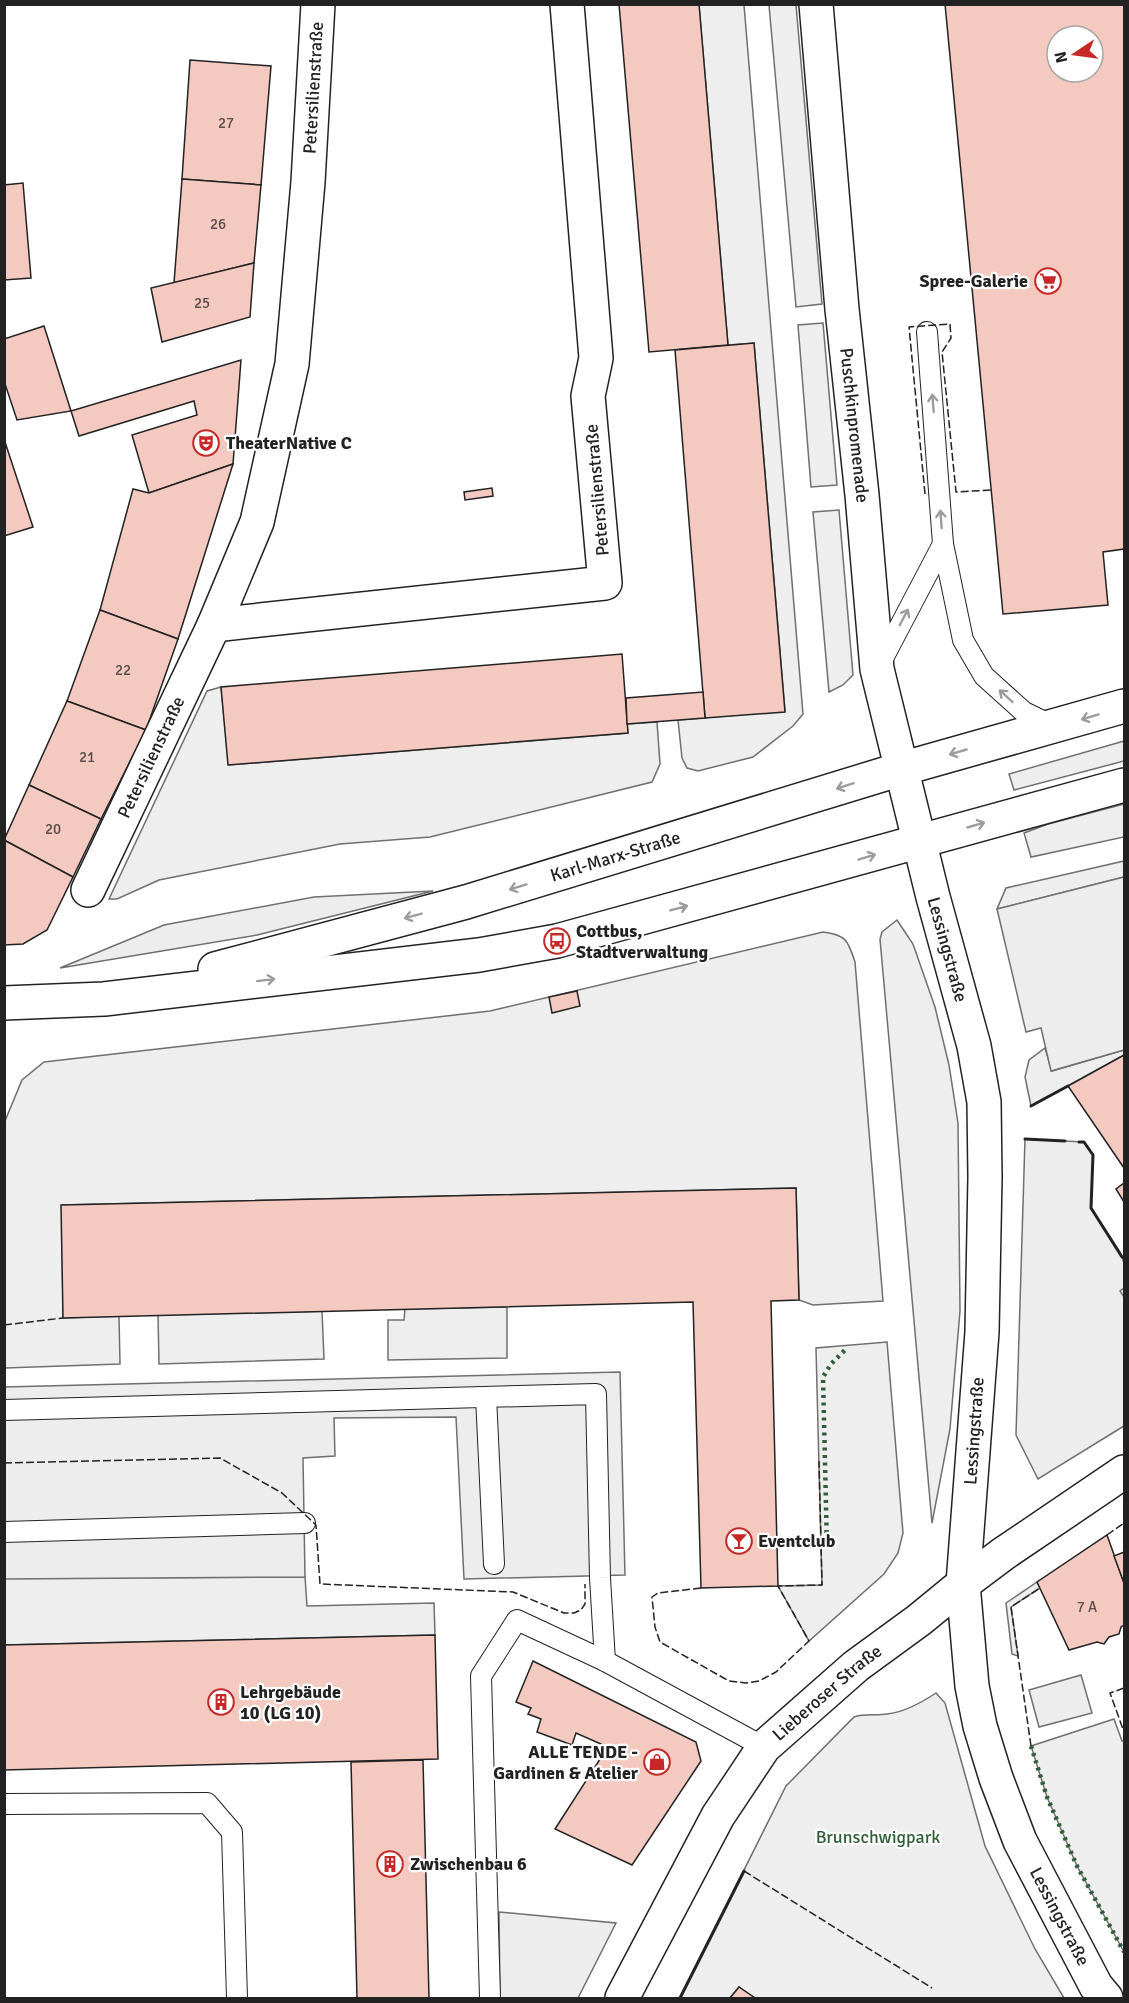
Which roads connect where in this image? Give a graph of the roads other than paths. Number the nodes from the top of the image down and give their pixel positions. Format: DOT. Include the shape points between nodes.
graph roads {
  1 [pos="318,4"];
  2 [pos="567,4"];
  3 [pos="816,4"];
  4 [pos="927,332"];
  5 [pos="943,544"];
  6 [pos="214,625"];
  7 [pos="877,669"];
  8 [pos="1125,706"];
  9 [pos="1055,727"];
  10 [pos="901,769"];
  11 [pos="1125,785"];
  12 [pos="920,841"];
  13 [pos="88,890"];
  14 [pos="104,999"];
  15 [pos="20,1003"];
  16 [pos="486,1397"];
  17 [pos="4,1410"];
  18 [pos="1125,1472"];
  19 [pos="305,1523"];
  20 [pos="4,1532"];
  21 [pos="494,1564"];
  22 [pos="963,1584"];
  23 [pos="605,1661"];
  24 [pos="764,1747"];
  25 [pos="4,1804"];
  26 [pos="237,1998"];
  27 [pos="490,1998"];
  28 [pos="622,1998"];
  29 [pos="1106,1998"];
  1 -- 6 [label="street, Petersilienstraße" via="292,364 257,522"];
  2 -- 6 [label="street, Petersilienstraße" via="596,358 588,396 605,583"];
  3 -- 7 [label="street, Puschkinpromenade"];
  5 -- 4 [label="lane, one-way"];
  7 -- 5 [label="lane, one-way"];
  9 -- 5 [label="lane, one-way" via="1024,712 984,676 963,640"];
  6 -- 13 [label="street, Petersilienstraße"];
  7 -- 10 [label="street, Puschkinpromenade"];
  8 -- 9 [label="street, Karl-Marx-Straße, one-way"];
  9 -- 10 [label="street, Karl-Marx-Straße, one-way"];
  10 -- 12 [label="street, Puschkinpromenade"];
  10 -- 14 [label="street, Karl-Marx-Straße, one-way" via="466,902"];
  12 -- 11 [label="street, Karl-Marx-Straße, one-way"];
  14 -- 12 [label="street, Karl-Marx-Straße, one-way" via="479,955 557,942"];
  12 -- 22 [label="street, Lessingstraße" via="974,1046 984,1102 982,1332"];
  14 -- 15 [label="street, Karl-Marx-Straße"];
  16 -- 17 [label="lane"];
  16 -- 21 [label="lane"];
  16 -- 23 [label="lane" via="596,1394"];
  18 -- 22 [label="street, Lieberoser Straße"];
  19 -- 20 [label="lane"];
  22 -- 24 [label="street, Lieberoser Straße" via="856,1666"];
  22 -- 29 [label="street, Lessingstraße" via="972,1686 996,1779 1020,1841 1096,1986"];
  23 -- 24 [label="lane"];
  23 -- 27 [label="lane" via="517,1620 481,1676"];
  24 -- 28 [label="street, Lieberoser Straße" via="718,1816"];
  25 -- 26 [label="lane" via="207,1803 232,1832"];
}
